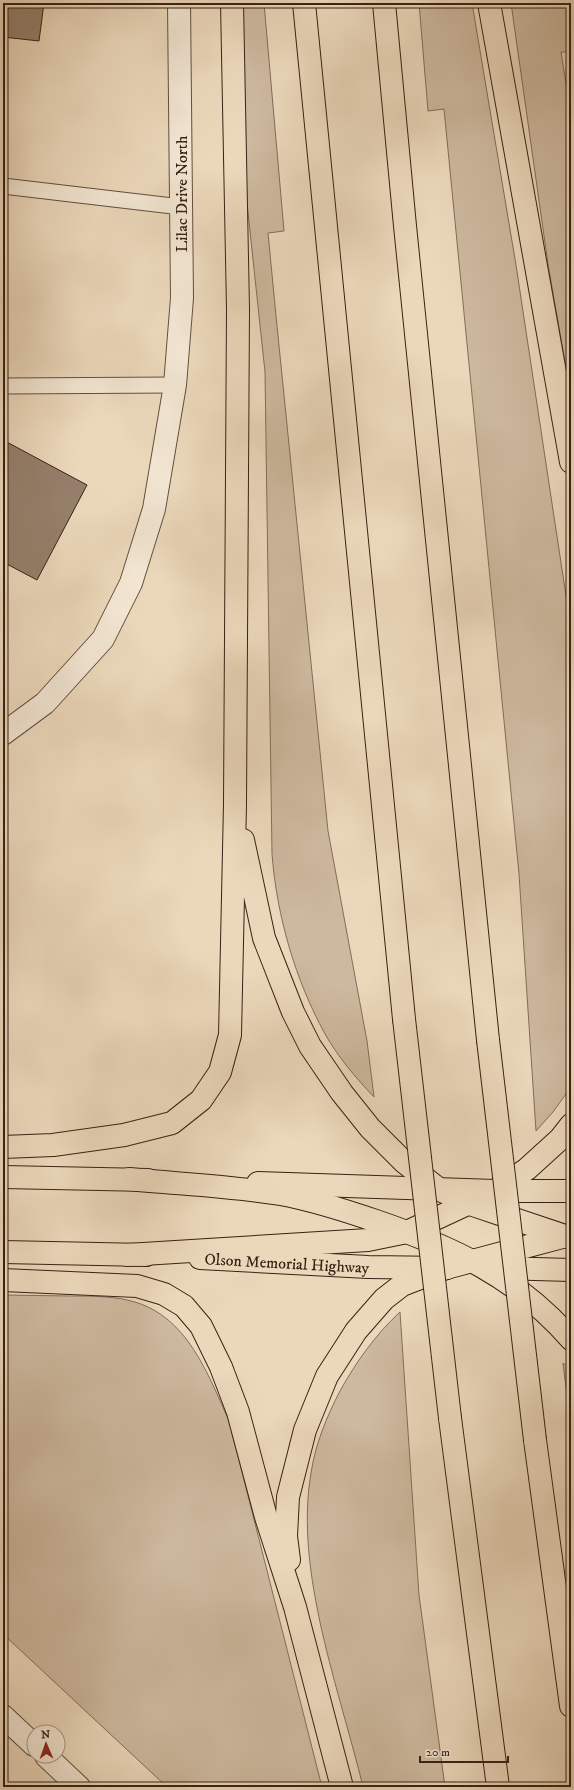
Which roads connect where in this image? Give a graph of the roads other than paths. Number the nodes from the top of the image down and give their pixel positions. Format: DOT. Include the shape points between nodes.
graph roads {
  1 [pos="179,3"];
  2 [pos="232,3"];
  3 [pos="304,3"];
  4 [pos="384,3"];
  5 [pos="489,3"];
  6 [pos="3,186"];
  7 [pos="181,207"];
  8 [pos="175,385"];
  9 [pos="3,386"];
  10 [pos="571,462"];
  11 [pos="3,734"];
  12 [pos="235,804"];
  13 [pos="571,1125"];
  14 [pos="3,1146"];
  15 [pos="3,1177"];
  16 [pos="129,1179"];
  17 [pos="440,1190"];
  18 [pos="495,1191"];
  19 [pos="571,1191"];
  20 [pos="470,1204"];
  21 [pos="407,1232"];
  22 [pos="569,1236"];
  23 [pos="3,1252"];
  24 [pos="127,1254"];
  25 [pos="480,1264"];
  26 [pos="446,1268"];
  27 [pos="571,1270"];
  28 [pos="3,1280"];
  29 [pos="571,1339"];
  30 [pos="295,1607"];
  31 [pos="571,1706"];
  32 [pos="3,1716"];
  33 [pos="26,1738"];
  34 [pos="55,1764"];
  35 [pos="79,1787"];
  36 [pos="342,1787"];
  37 [pos="498,1787"];
  1 -- 7 [label="street, Lilac Drive North"];
  2 -- 12 [label="main road" via="238,309"];
  3 -- 37 [label="main road, bridge" via="404,1019 450,1418"];
  4 -- 31 [label="main road, bridge" via="488,1040 535,1440"];
  5 -- 10 [label="main road"];
  6 -- 7 [label="lane"];
  7 -- 8 [label="street, Lilac Drive North" via="182,298"];
  8 -- 9 [label="lane"];
  8 -- 11 [label="street, Lilac Drive North" via="154,509 131,583 103,639 45,703"];
  12 -- 14 [label="main road" via="230,1035 220,1072 201,1100 172,1123 110,1137 53,1145"];
  12 -- 17 [label="main road" via="264,938 293,1012 310,1046 370,1128 404,1162"];
  13 -- 18 [label="main road" via="560,1139 527,1169"];
  15 -- 16 [label="main road"];
  16 -- 17 [label="main road"];
  16 -- 21 [label="main road" via="279,1194 326,1203"];
  17 -- 18 [label="main road"];
  17 -- 20 [label="main road"];
  18 -- 19 [label="main road"];
  18 -- 20 [label="main road"];
  20 -- 21 [label="main road"];
  20 -- 22 [label="main road"];
  21 -- 24 [label="main road" via="368,1240"];
  21 -- 25 [label="main road"];
  22 -- 25 [label="main road"];
  23 -- 24 [label="main road, Olson Memorial Highway"];
  24 -- 26 [label="main road, Olson Memorial Highway" via="368,1267"];
  25 -- 26 [label="main road, Olson Memorial Highway"];
  25 -- 27 [label="main road, Olson Memorial Highway"];
  25 -- 29 [label="main road" via="522,1291 554,1319"];
  26 -- 30 [label="main road" via="402,1285 384,1299 356,1331 327,1376 305,1430 288,1497 286,1536"];
  28 -- 30 [label="main road" via="137,1286 164,1294 184,1306 201,1326 222,1367 238,1412 266,1517"];
  30 -- 36 [label="main road"];
  32 -- 33 [label="street"];
  34 -- 35 [label="street"];
}
